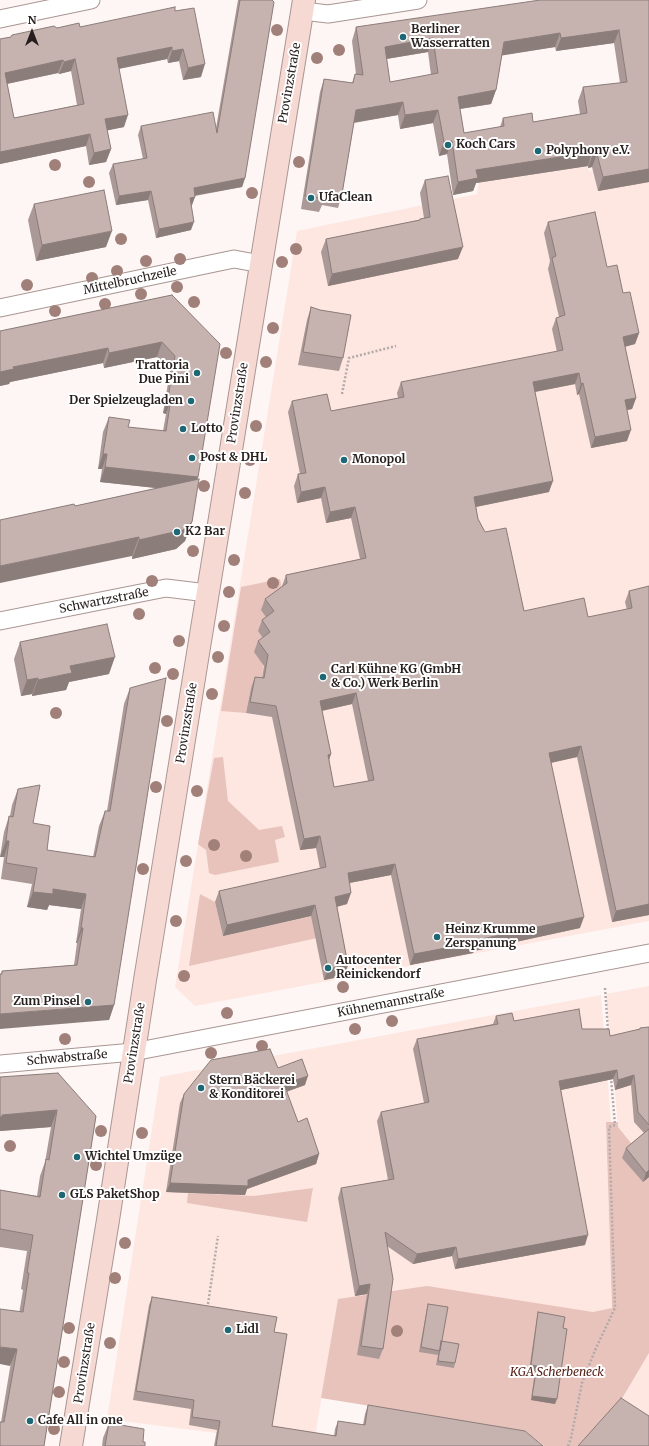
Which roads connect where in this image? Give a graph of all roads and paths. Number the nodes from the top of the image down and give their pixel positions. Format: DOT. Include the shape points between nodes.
graph roads {
  1 [pos="91,0"];
  2 [pos="418,0"];
  3 [pos="304,6"];
  4 [pos="0,18"];
  5 [pos="260,264"];
  6 [pos="0,308"];
  7 [pos="396,346"];
  8 [pos="342,394"];
  9 [pos="207,594"];
  10 [pos="0,621"];
  11 [pos="649,953"];
  12 [pos="605,988"];
  13 [pos="608,1034"];
  14 [pos="133,1052"];
  15 [pos="0,1064"];
  16 [pos="611,1072"];
  17 [pos="218,1236"];
  18 [pos="208,1304"];
  19 [pos="71,1446"];
  20 [pos="568,1446"];
  1 -- 4 [label="street"];
  2 -- 3 [label="street" via="328,14"];
  3 -- 5 [label="main road, Provinzstraße"];
  5 -- 6 [label="street, Mittelbruchzeile" via="234,260"];
  5 -- 9 [label="main road, Provinzstraße"];
  7 -- 8 [label="path" via="349,358"];
  9 -- 10 [label="street, Schwartzstraße" via="166,588"];
  9 -- 14 [label="main road, Provinzstraße"];
  11 -- 14 [label="street, Kühnemannstraße"];
  12 -- 13 [label="path"];
  14 -- 15 [label="street, Schwabstraße"];
  14 -- 19 [label="main road, Provinzstraße"];
  16 -- 20 [label="path" via="615,1126 609,1127 615,1308 582,1383"];
  17 -- 18 [label="path"];
}
